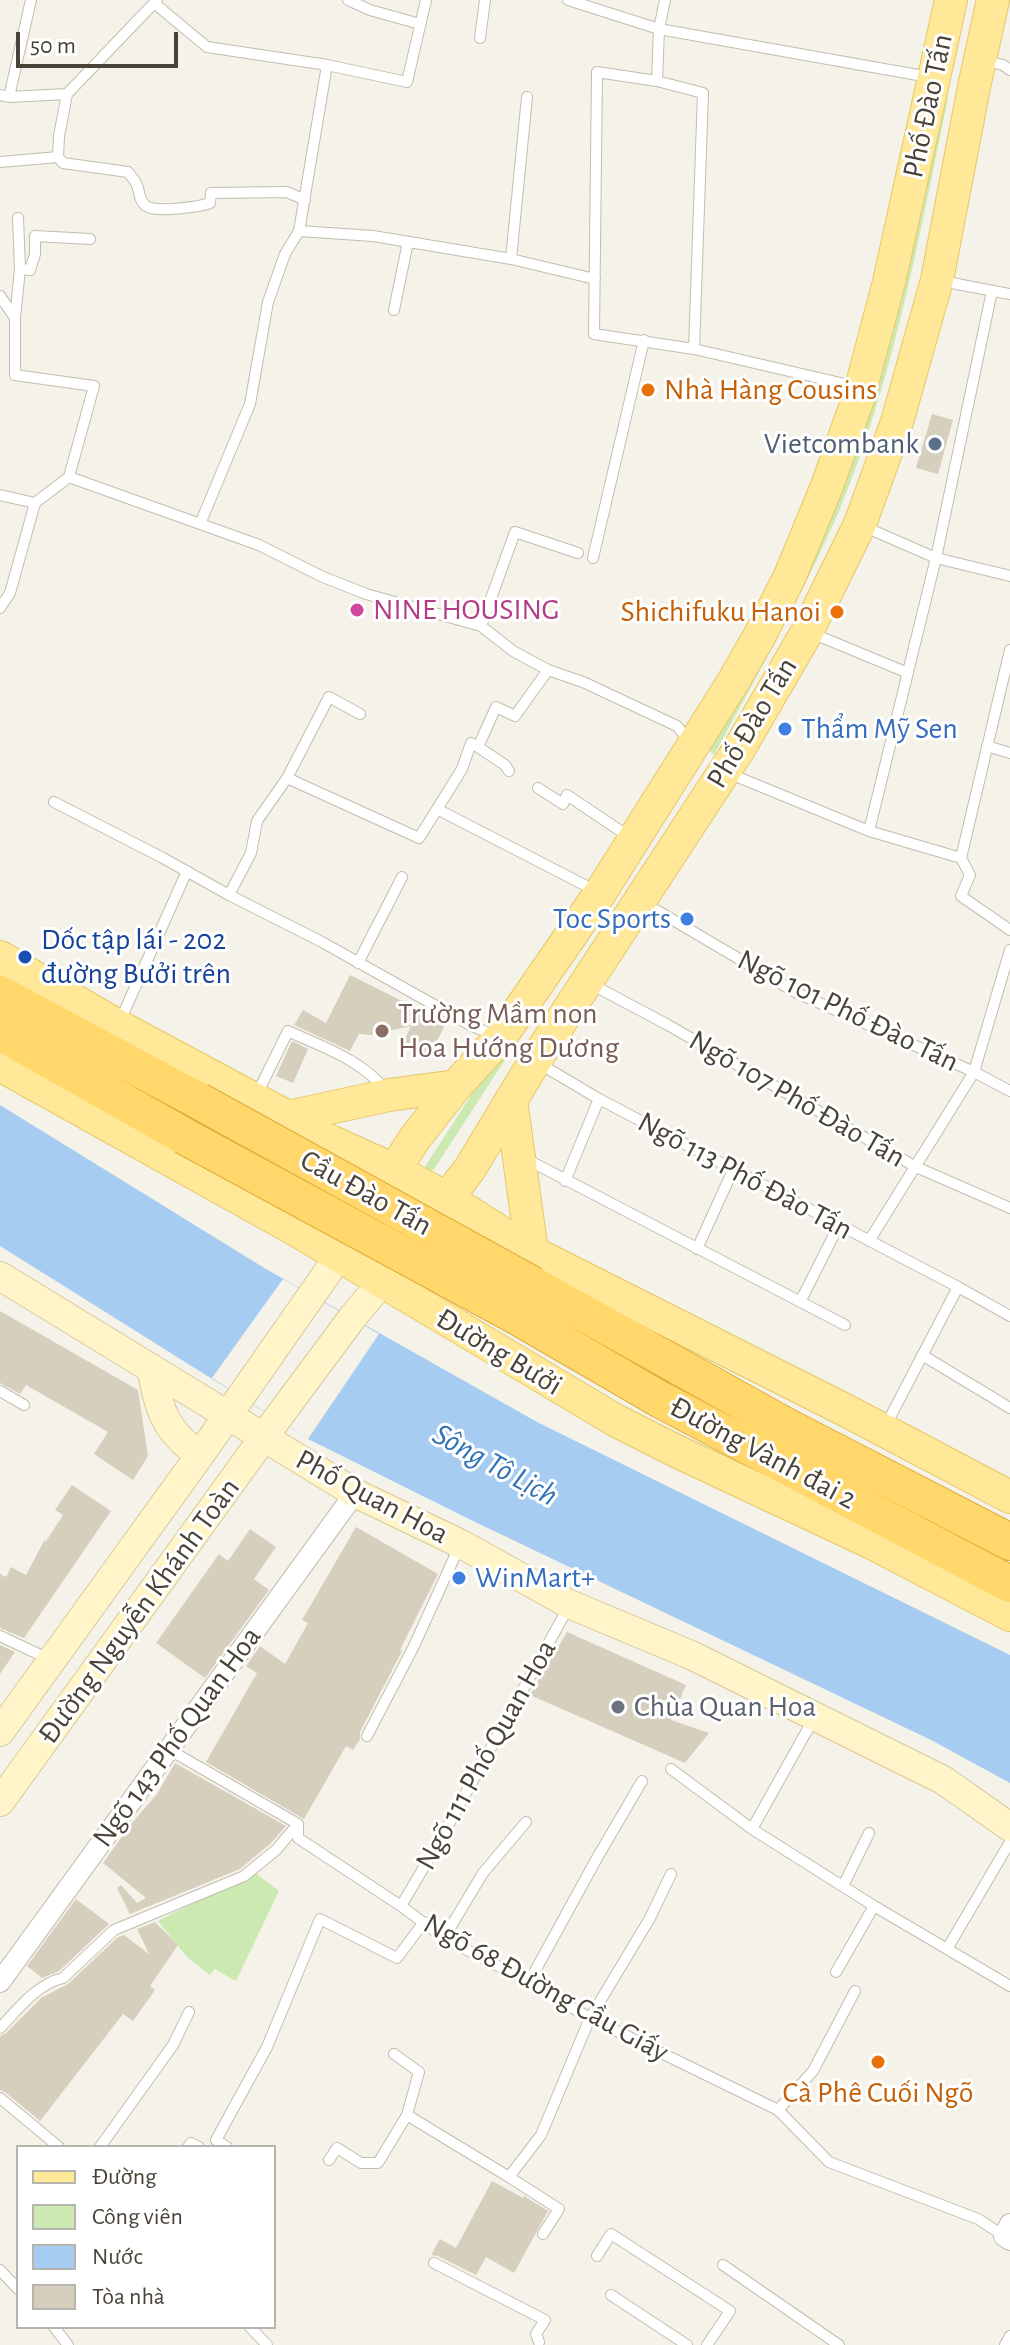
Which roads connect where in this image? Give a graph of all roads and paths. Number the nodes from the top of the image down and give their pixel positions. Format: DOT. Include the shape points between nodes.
graph roads {
  1 [pos="31,0"];
  2 [pos="348,0"];
  3 [pos="426,0"];
  4 [pos="485,0"];
  5 [pos="568,0"];
  6 [pos="665,0"];
  7 [pos="951,0"];
  8 [pos="993,0"];
  9 [pos="156,2"];
  10 [pos="371,5"];
  11 [pos="420,24"];
  12 [pos="659,29"];
  13 [pos="480,38"];
  14 [pos="327,65"];
  15 [pos="996,65"];
  16 [pos="923,76"];
  17 [pos="657,81"];
  18 [pos="67,94"];
  19 [pos="5,96"];
  20 [pos="527,97"];
  21 [pos="58,157"];
  22 [pos="0,162"];
  23 [pos="305,200"];
  24 [pos="18,218"];
  25 [pos="299,231"];
  26 [pos="90,239"];
  27 [pos="408,242"];
  28 [pos="511,259"];
  29 [pos="20,269"];
  30 [pos="595,279"];
  31 [pos="937,280"];
  32 [pos="992,291"];
  33 [pos="1010,294"];
  34 [pos="0,296"];
  35 [pos="394,310"];
  36 [pos="15,318"];
  37 [pos="644,340"];
  38 [pos="694,349"];
  39 [pos="861,388"];
  40 [pos="69,477"];
  41 [pos="0,495"];
  42 [pos="35,503"];
  43 [pos="200,524"];
  44 [pos="860,524"];
  45 [pos="578,553"];
  46 [pos="593,558"];
  47 [pos="936,558"];
  48 [pos="1010,576"];
  49 [pos="0,608"];
  50 [pos="481,626"];
  51 [pos="807,632"];
  52 [pos="1010,650"];
  53 [pos="548,670"];
  54 [pos="908,673"];
  55 [pos="998,703"];
  56 [pos="1010,708"];
  57 [pos="360,714"];
  58 [pos="693,746"];
  59 [pos="987,746"];
  60 [pos="478,747"];
  61 [pos="1010,753"];
  62 [pos="509,771"];
  63 [pos="724,771"];
  64 [pos="287,778"];
  65 [pos="538,788"];
  66 [pos="54,802"];
  67 [pos="437,809"];
  68 [pos="869,831"];
  69 [pos="632,839"];
  70 [pos="961,858"];
  71 [pos="187,871"];
  72 [pos="402,877"];
  73 [pos="600,893"];
  74 [pos="229,895"];
  75 [pos="639,904"];
  76 [pos="1010,930"];
  77 [pos="1010,950"];
  78 [pos="0,957"];
  79 [pos="358,963"];
  80 [pos="588,982"];
  81 [pos="0,994"];
  82 [pos="118,1026"];
  83 [pos="0,1032"];
  84 [pos="500,1038"];
  85 [pos="535,1061"];
  86 [pos="0,1065"];
  87 [pos="974,1072"];
  88 [pos="456,1086"];
  89 [pos="1010,1091"];
  90 [pos="389,1095"];
  91 [pos="250,1097"];
  92 [pos="599,1099"];
  93 [pos="511,1100"];
  94 [pos="297,1124"];
  95 [pos="517,1155"];
  96 [pos="916,1167"];
  97 [pos="394,1170"];
  98 [pos="733,1170"];
  99 [pos="565,1181"];
  100 [pos="447,1198"];
  101 [pos="1010,1208"];
  102 [pos="264,1213"];
  103 [pos="839,1225"];
  104 [pos="869,1241"];
  105 [pos="697,1249"];
  106 [pos="339,1256"];
  107 [pos="532,1268"];
  108 [pos="0,1276"];
  109 [pos="382,1282"];
  110 [pos="958,1287"];
  111 [pos="800,1302"];
  112 [pos="1010,1316"];
  113 [pos="518,1317"];
  114 [pos="845,1325"];
  115 [pos="922,1355"];
  116 [pos="151,1368"];
  117 [pos="0,1391"];
  118 [pos="24,1405"];
  119 [pos="234,1405"];
  120 [pos="1010,1408"];
  121 [pos="270,1429"];
  122 [pos="883,1431"];
  123 [pos="200,1455"];
  124 [pos="355,1493"];
  125 [pos="1010,1497"];
  126 [pos="1010,1542"];
  127 [pos="461,1544"];
  128 [pos="1010,1584"];
  129 [pos="569,1604"];
  130 [pos="1010,1615"];
  131 [pos="0,1636"];
  132 [pos="51,1660"];
  133 [pos="815,1716"];
  134 [pos="0,1732"];
  135 [pos="367,1736"];
  136 [pos="168,1749"];
  137 [pos="671,1769"];
  138 [pos="642,1781"];
  139 [pos="0,1802"];
  140 [pos="526,1822"];
  141 [pos="298,1824"];
  142 [pos="1010,1827"];
  143 [pos="752,1829"];
  144 [pos="869,1833"];
  145 [pos="1010,1842"];
  146 [pos="671,1874"];
  147 [pos="843,1886"];
  148 [pos="401,1906"];
  149 [pos="874,1906"];
  150 [pos="424,1922"];
  151 [pos="444,1938"];
  152 [pos="947,1949"];
  153 [pos="836,1972"];
  154 [pos="0,1982"];
  155 [pos="529,1982"];
  156 [pos="1010,1986"];
  157 [pos="855,1991"];
  158 [pos="189,2012"];
  159 [pos="590,2018"];
  160 [pos="0,2028"];
  161 [pos="394,2054"];
  162 [pos="0,2098"];
  163 [pos="778,2110"];
  164 [pos="407,2115"];
  165 [pos="57,2145"];
  166 [pos="101,2145"];
  167 [pos="224,2145"];
  168 [pos="329,2160"];
  169 [pos="509,2177"];
  170 [pos="1008,2233"];
  171 [pos="543,2234"];
  172 [pos="597,2256"];
  173 [pos="434,2263"];
  174 [pos="723,2265"];
  175 [pos="0,2270"];
  176 [pos="16,2287"];
  177 [pos="611,2295"];
  178 [pos="252,2329"];
  179 [pos="1010,2336"];
  180 [pos="712,2343"];
  181 [pos="539,2344"];
  182 [pos="267,2345"];
  183 [pos="687,2345"];
  184 [pos="839,2345"];
  185 [pos="1005,2345"];
  1 -- 19 [label="lane"];
  2 -- 10 [label="lane"];
  3 -- 11 [label="lane"];
  4 -- 13 [label="lane"];
  5 -- 12 [label="lane"];
  6 -- 12 [label="lane"];
  7 -- 16 [label="main road, Phố Đào Tấn"];
  8 -- 15 [label="main road, Phố Đào Tấn"];
  9 -- 14 [label="lane" via="207,47"];
  9 -- 18 [label="lane"];
  10 -- 11 [label="lane"];
  11 -- 14 [label="lane" via="407,82"];
  12 -- 16 [label="lane"];
  12 -- 17 [label="lane"];
  14 -- 23 [label="lane"];
  15 -- 31 [label="main road, Phố Đào Tấn" via="974,87"];
  16 -- 39 [label="main road, Phố Đào Tấn" via="889,282"];
  17 -- 30 [label="lane" via="597,72"];
  17 -- 38 [label="lane" via="703,93"];
  18 -- 19 [label="lane"];
  18 -- 21 [label="lane"];
  20 -- 28 [label="lane"];
  21 -- 22 [label="lane"];
  21 -- 23 [label="lane" via="63,163 128,172 146,206 158,209 201,206 210,203 211,193 287,192"];
  23 -- 25 [label="lane"];
  24 -- 29 [label="lane"];
  25 -- 27 [label="lane"];
  25 -- 43 [label="lane" via="268,302 250,404"];
  26 -- 29 [label="lane" via="35,236 30,270"];
  27 -- 28 [label="lane"];
  27 -- 35 [label="lane"];
  28 -- 30 [label="lane"];
  29 -- 36 [label="lane"];
  30 -- 37 [label="lane" via="594,334"];
  31 -- 32 [label="lane"];
  31 -- 44 [label="main road, Phố Đào Tấn" via="897,422"];
  32 -- 33 [label="lane"];
  32 -- 47 [label="lane"];
  34 -- 36 [label="lane"];
  36 -- 40 [label="lane" via="15,375 94,386"];
  37 -- 38 [label="lane"];
  37 -- 46 [label="lane"];
  38 -- 39 [label="lane"];
  39 -- 58 [label="main road, Phố Đào Tấn" via="790,576"];
  40 -- 42 [label="lane"];
  40 -- 43 [label="lane"];
  41 -- 42 [label="lane"];
  42 -- 49 [label="lane" via="10,593"];
  43 -- 50 [label="lane" via="366,594"];
  44 -- 47 [label="lane"];
  44 -- 51 [label="main road, Phố Đào Tấn"];
  45 -- 50 [label="lane" via="515,532"];
  47 -- 48 [label="lane"];
  47 -- 54 [label="lane"];
  50 -- 53 [label="lane"];
  51 -- 54 [label="lane"];
  51 -- 63 [label="main road, Phố Đào Tấn"];
  52 -- 55 [label="lane"];
  53 -- 58 [label="lane" via="677,726"];
  53 -- 60 [label="lane" via="515,716 496,707"];
  54 -- 68 [label="lane"];
  55 -- 56 [label="lane"];
  55 -- 59 [label="lane"];
  57 -- 64 [label="lane" via="329,697"];
  58 -- 63 [label="main road"];
  58 -- 69 [label="main road, Phố Đào Tấn"];
  59 -- 61 [label="lane"];
  59 -- 70 [label="lane"];
  60 -- 62 [label="lane"];
  60 -- 67 [label="lane" via="471,743"];
  63 -- 68 [label="lane"];
  63 -- 75 [label="main road, Phố Đào Tấn"];
  64 -- 67 [label="lane" via="419,838"];
  64 -- 74 [label="lane" via="257,821 251,853"];
  65 -- 69 [label="lane" via="563,804 567,795"];
  66 -- 71 [label="lane"];
  67 -- 73 [label="lane"];
  68 -- 70 [label="lane"];
  69 -- 73 [label="main road, Phố Đào Tấn"];
  70 -- 76 [label="lane" via="970,875 961,896"];
  71 -- 74 [label="lane"];
  71 -- 82 [label="lane"];
  72 -- 79 [label="lane"];
  73 -- 84 [label="main road, Phố Đào Tấn"];
  74 -- 79 [label="lane"];
  75 -- 80 [label="main road, Phố Đào Tấn"];
  75 -- 87 [label="lane, Ngõ 101 Phố Đào Tấn" via="795,992"];
  77 -- 87 [label="lane"];
  78 -- 82 [label="main road"];
  79 -- 84 [label="lane"];
  80 -- 85 [label="main road, Phố Đào Tấn"];
  80 -- 96 [label="lane, Ngõ 107 Phố Đào Tấn"];
  81 -- 107 [label="highway, Cầu Đào Tấn, bridge" via="199,1101"];
  82 -- 91 [label="main road"];
  83 -- 113 [label="highway, Cầu Đào Tấn, bridge"];
  84 -- 88 [label="main road, Phố Đào Tấn"];
  85 -- 92 [label="lane, Ngõ 113 Phố Đào Tấn"];
  85 -- 93 [label="main road, Phố Đào Tấn"];
  86 -- 102 [label="main road, Đường Bưởi"];
  87 -- 89 [label="lane, Ngõ 101 Phố Đào Tấn"];
  87 -- 96 [label="lane"];
  88 -- 90 [label="main road"];
  88 -- 97 [label="main road, Phố Đào Tấn"];
  90 -- 91 [label="lane" via="356,1063 288,1031"];
  90 -- 94 [label="main road"];
  91 -- 94 [label="main road"];
  92 -- 98 [label="lane, Ngõ 113 Phố Đào Tấn"];
  92 -- 99 [label="lane"];
  93 -- 95 [label="main road"];
  93 -- 100 [label="main road, Phố Đào Tấn"];
  94 -- 97 [label="main road"];
  94 -- 102 [label="main road" via="315,1162 304,1188"];
  95 -- 99 [label="lane"];
  95 -- 107 [label="main road"];
  96 -- 101 [label="lane, Ngõ 107 Phố Đào Tấn"];
  96 -- 104 [label="lane"];
  97 -- 100 [label="main road"];
  97 -- 106 [label="main road, Phố Đào Tấn"];
  98 -- 103 [label="lane, Ngõ 113 Phố Đào Tấn"];
  98 -- 105 [label="lane"];
  99 -- 105 [label="lane"];
  100 -- 107 [label="main road"];
  100 -- 109 [label="main road, Phố Đào Tấn"];
  102 -- 106 [label="main road, Đường Bưởi"];
  103 -- 104 [label="lane, Ngõ 113 Phố Đào Tấn"];
  103 -- 111 [label="lane"];
  104 -- 110 [label="lane, Ngõ 113 Phố Đào Tấn"];
  105 -- 111 [label="lane"];
  106 -- 109 [label="main road, Đường Bưởi"];
  106 -- 119 [label="main road, Đường Nguyễn Khánh Toàn"];
  107 -- 122 [label="main road"];
  107 -- 126 [label="highway, Đường Vành đai 2" via="784,1425"];
  108 -- 116 [label="main road, Phố Quan Hoa"];
  109 -- 121 [label="main road, Đường Nguyễn Khánh Toàn"];
  109 -- 130 [label="main road, Đường Bưởi" via="615,1420"];
  110 -- 112 [label="lane, Ngõ 113 Phố Đào Tấn"];
  110 -- 115 [label="lane"];
  111 -- 114 [label="lane"];
  113 -- 128 [label="highway, Đường Vành đai 2" via="661,1400"];
  115 -- 120 [label="lane"];
  115 -- 122 [label="lane"];
  116 -- 119 [label="main road, Phố Quan Hoa"];
  116 -- 123 [label="main road" via="170,1429"];
  117 -- 118 [label="lane"];
  119 -- 121 [label="main road, Phố Quan Hoa"];
  119 -- 123 [label="main road, Đường Nguyễn Khánh Toàn"];
  121 -- 124 [label="main road, Phố Quan Hoa"];
  121 -- 139 [label="main road, Đường Nguyễn Khánh Toàn"];
  122 -- 125 [label="main road"];
  123 -- 132 [label="main road, Đường Nguyễn Khánh Toàn"];
  124 -- 127 [label="main road, Phố Quan Hoa"];
  124 -- 136 [label="street, Ngõ 143 Phố Quan Hoa"];
  127 -- 129 [label="main road, Phố Quan Hoa"];
  127 -- 135 [label="lane"];
  129 -- 133 [label="main road, Phố Quan Hoa" via="691,1655"];
  129 -- 148 [label="lane, Ngõ 111 Phố Quan Hoa"];
  131 -- 132 [label="lane"];
  132 -- 134 [label="main road, Đường Nguyễn Khánh Toàn"];
  133 -- 142 [label="main road, Phố Quan Hoa" via="943,1780"];
  133 -- 143 [label="lane"];
  136 -- 141 [label="lane, Ngõ 68 Đường Cầu Giấy"];
  136 -- 154 [label="street, Ngõ 143 Phố Quan Hoa"];
  137 -- 143 [label="lane"];
  138 -- 155 [label="lane"];
  140 -- 151 [label="lane" via="483,1873"];
  141 -- 148 [label="lane, Ngõ 68 Đường Cầu Giấy" via="298,1838"];
  141 -- 160 [label="lane" via="244,1876 114,1930 63,1978 39,1989"];
  143 -- 147 [label="lane"];
  144 -- 147 [label="lane"];
  145 -- 152 [label="lane"];
  146 -- 159 [label="lane"];
  147 -- 149 [label="lane"];
  148 -- 150 [label="lane, Ngõ 68 Đường Cầu Giấy"];
  149 -- 152 [label="lane"];
  149 -- 153 [label="lane"];
  150 -- 151 [label="lane, Ngõ 68 Đường Cầu Giấy"];
  150 -- 167 [label="lane" via="397,1958 320,1919 267,2047 216,2140"];
  151 -- 155 [label="lane, Ngõ 68 Đường Cầu Giấy"];
  152 -- 156 [label="lane"];
  155 -- 159 [label="lane, Ngõ 68 Đường Cầu Giấy"];
  157 -- 163 [label="lane" via="813,2071"];
  158 -- 166 [label="lane" via="173,2045"];
  159 -- 163 [label="lane, Ngõ 68 Đường Cầu Giấy"];
  159 -- 169 [label="lane" via="541,2135"];
  161 -- 164 [label="lane" via="419,2072"];
  162 -- 165 [label="lane"];
  163 -- 170 [label="lane, Ngõ 68 Đường Cầu Giấy" via="829,2162"];
  164 -- 168 [label="lane" via="378,2163 361,2163 337,2148"];
  164 -- 169 [label="lane"];
  169 -- 171 [label="lane" via="559,2209"];
  172 -- 180 [label="lane" via="611,2234 730,2311"];
  173 -- 181 [label="lane" via="545,2320 536,2334"];
  174 -- 184 [label="lane"];
  175 -- 176 [label="lane"];
  177 -- 183 [label="lane"];
  178 -- 182 [label="lane"];
  179 -- 185 [label="lane"];
}
